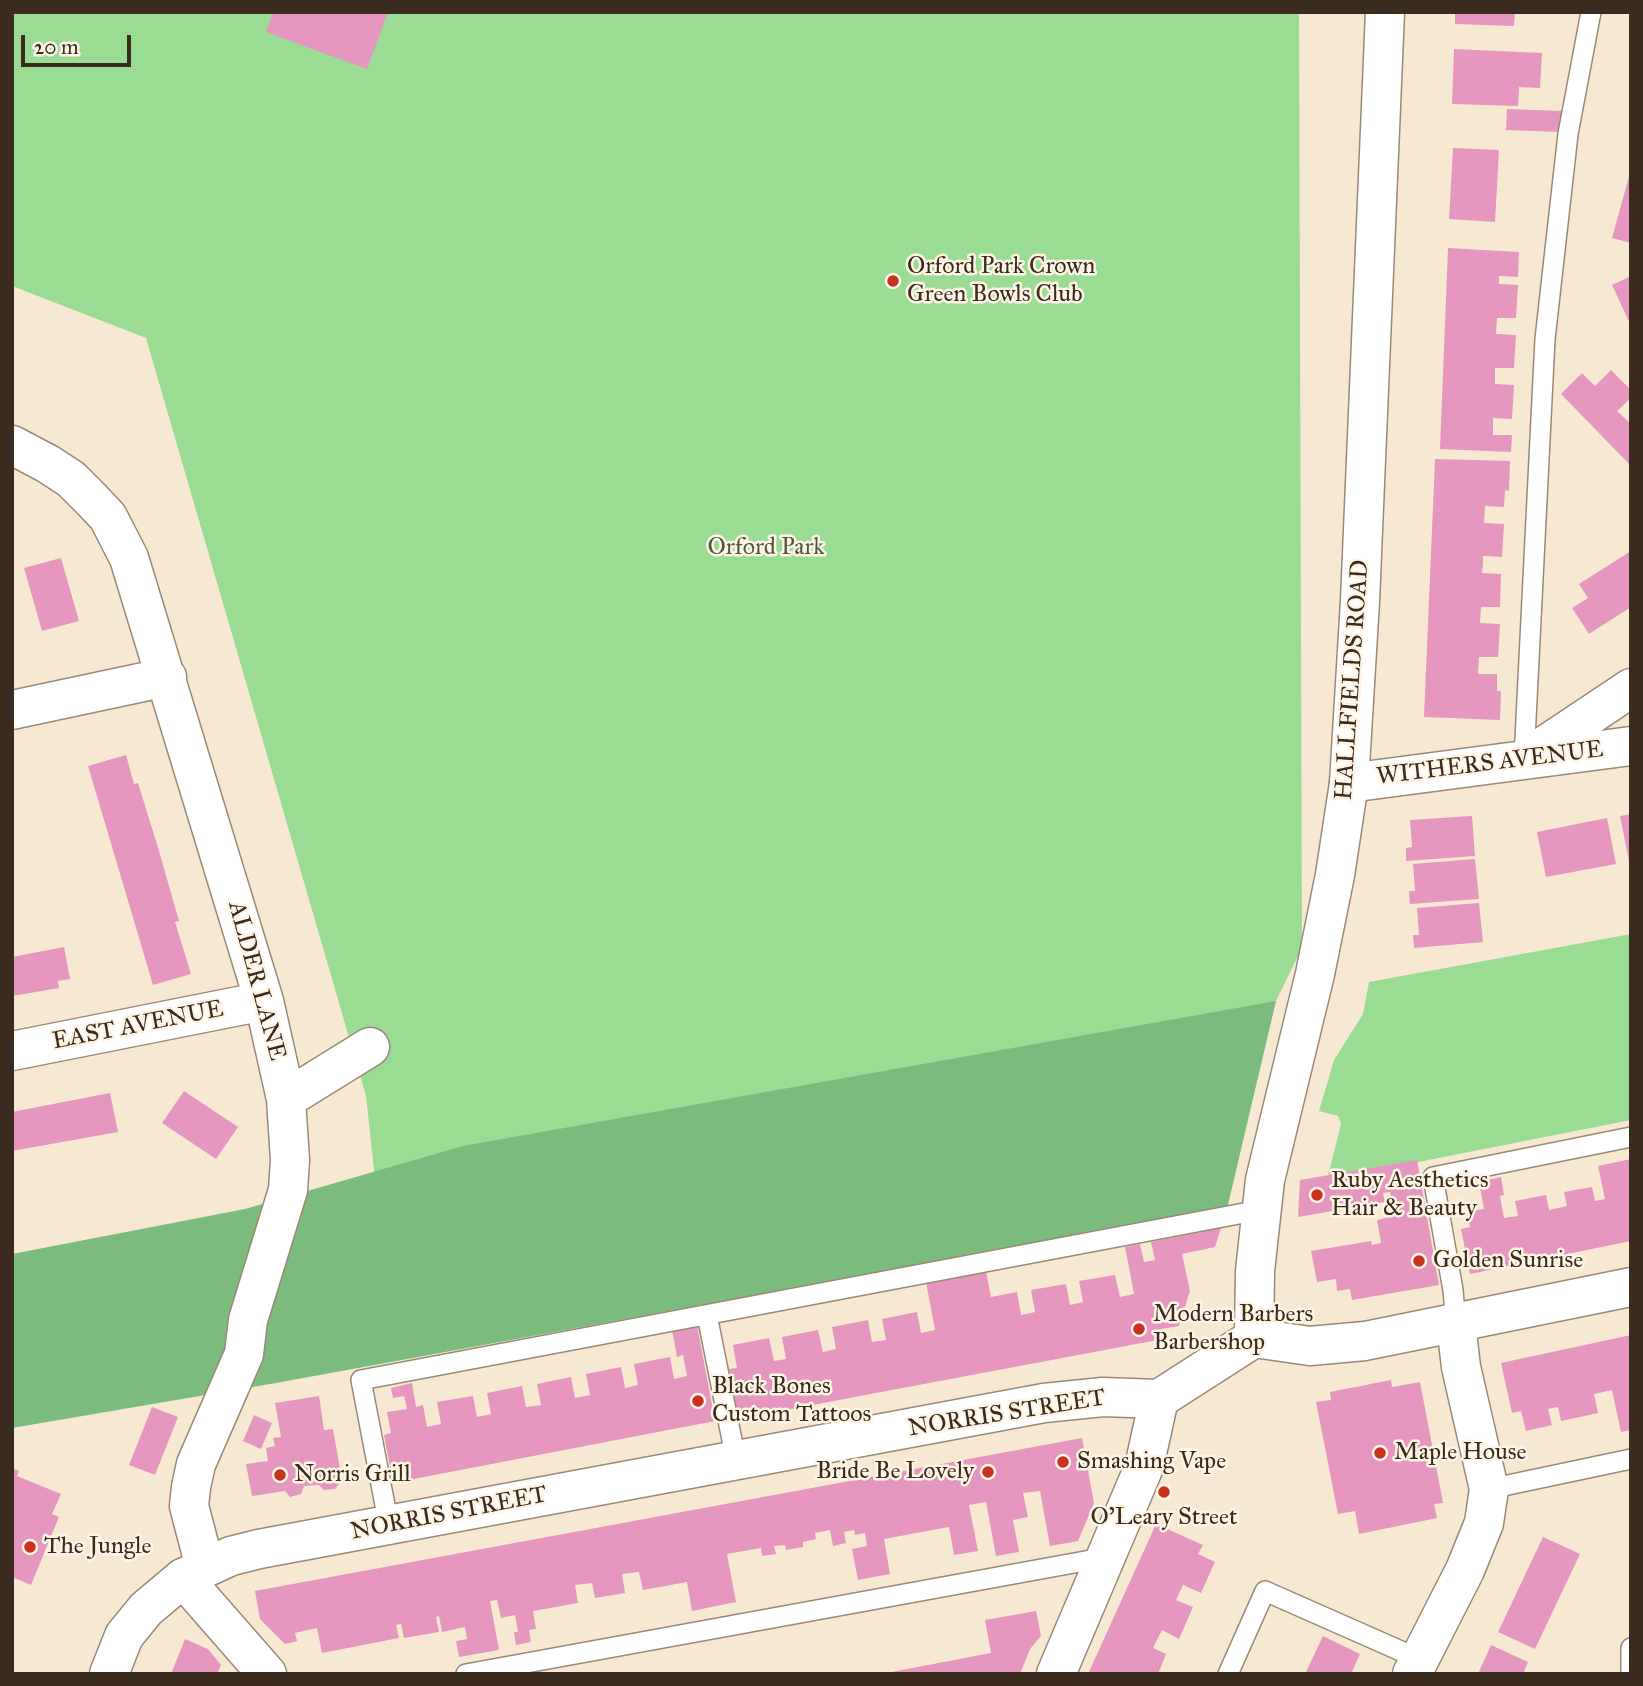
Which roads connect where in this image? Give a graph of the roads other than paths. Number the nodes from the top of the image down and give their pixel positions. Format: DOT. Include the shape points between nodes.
graph roads {
  1 [pos="1385,12"];
  2 [pos="1591,12"];
  3 [pos="12,445"];
  4 [pos="167,677"];
  5 [pos="1631,688"];
  6 [pos="12,710"];
  7 [pos="1631,746"];
  8 [pos="1524,759"];
  9 [pos="1349,783"];
  10 [pos="264,1001"];
  11 [pos="370,1046"];
  12 [pos="12,1051"];
  13 [pos="286,1099"];
  14 [pos="1631,1137"];
  15 [pos="1260,1210"];
  16 [pos="1631,1287"];
  17 [pos="708,1315"];
  18 [pos="1456,1324"];
  19 [pos="1254,1338"];
  20 [pos="1159,1399"];
  21 [pos="1631,1459"];
  22 [pos="736,1460"];
  23 [pos="1489,1489"];
  24 [pos="389,1526"];
  25 [pos="1107,1557"];
  26 [pos="194,1573"];
  27 [pos="1631,1648"];
  28 [pos="1415,1666"];
  29 [pos="1631,1671"];
  30 [pos="109,1674"];
  31 [pos="267,1674"];
  32 [pos="466,1674"];
  33 [pos="1056,1674"];
  34 [pos="1228,1674"];
  1 -- 9 [label="street, HALLFIELDS ROAD"];
  2 -- 8 [label="lane" via="1568,134 1545,339"];
  3 -- 4 [label="street, ALDER LANE" via="71,479 108,517 129,558"];
  4 -- 6 [label="street"];
  4 -- 10 [label="street, ALDER LANE"];
  5 -- 8 [label="street"];
  7 -- 8 [label="street, WITHERS AVENUE"];
  8 -- 9 [label="street, WITHERS AVENUE"];
  9 -- 15 [label="street, HALLFIELDS ROAD" via="1315,974"];
  10 -- 12 [label="street, EAST AVENUE"];
  10 -- 13 [label="street, ALDER LANE"];
  11 -- 13 [label="street"];
  13 -- 26 [label="street, ALDER LANE" via="288,1190 248,1320 244,1354 196,1464 191,1486"];
  14 -- 18 [label="lane" via="1433,1177"];
  15 -- 17 [label="lane"];
  15 -- 19 [label="street, HALLFIELDS ROAD"];
  16 -- 18 [label="street"];
  17 -- 22 [label="lane"];
  17 -- 24 [label="lane" via="361,1380"];
  18 -- 19 [label="street" via="1310,1346"];
  18 -- 23 [label="street" via="1461,1367"];
  19 -- 20 [label="street"];
  20 -- 22 [label="street, NORRIS STREET" via="1064,1400"];
  20 -- 25 [label="street" via="1144,1467"];
  21 -- 23 [label="lane"];
  22 -- 24 [label="street, NORRIS STREET"];
  23 -- 28 [label="street" via="1484,1523 1470,1558"];
  24 -- 26 [label="street, NORRIS STREET" via="259,1549"];
  25 -- 32 [label="lane"];
  25 -- 33 [label="street"];
  26 -- 30 [label="street" via="146,1609 124,1636"];
  26 -- 31 [label="street"];
  27 -- 29 [label="lane"];
  28 -- 34 [label="lane" via="1265,1591"];
}
